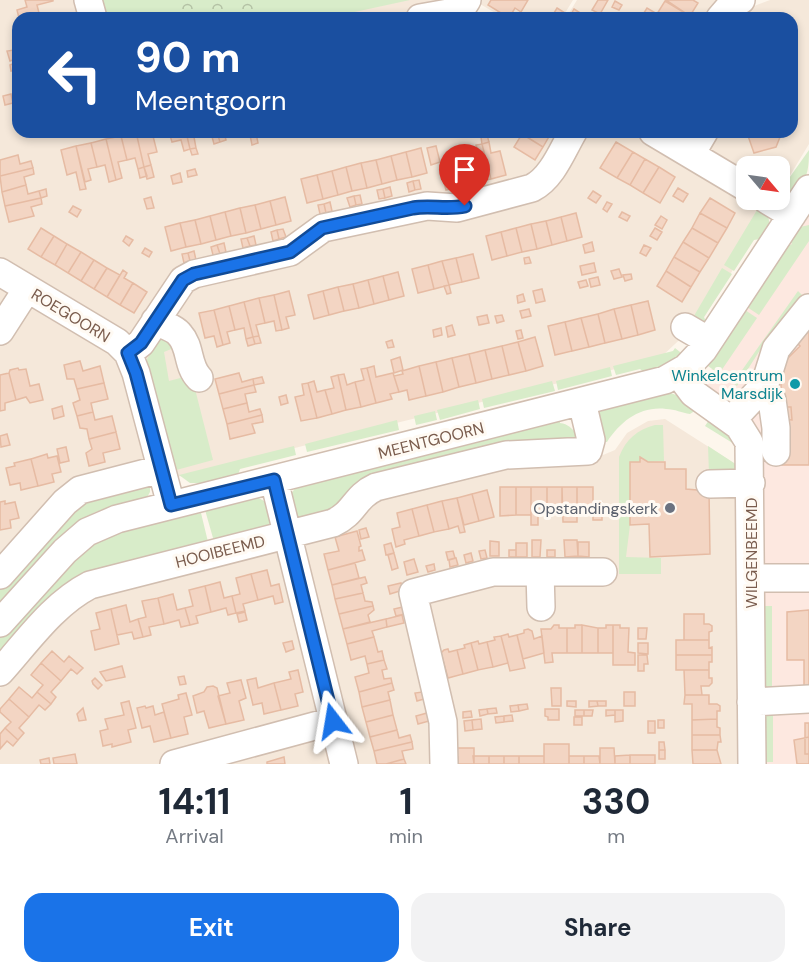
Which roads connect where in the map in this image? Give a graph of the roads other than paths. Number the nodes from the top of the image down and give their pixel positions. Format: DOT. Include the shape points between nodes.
graph roads {
  1 [pos="741,0"];
  2 [pos="725,12"];
  3 [pos="569,138"];
  4 [pos="677,138"];
  5 [pos="697,143"];
  6 [pos="736,178"];
  7 [pos="803,201"];
  8 [pos="0,272"];
  9 [pos="27,289"];
  10 [pos="809,308"];
  11 [pos="155,321"];
  12 [pos="685,327"];
  13 [pos="0,331"];
  14 [pos="709,341"];
  15 [pos="128,353"];
  16 [pos="678,374"];
  17 [pos="199,378"];
  18 [pos="760,390"];
  19 [pos="582,402"];
  20 [pos="732,420"];
  21 [pos="776,452"];
  22 [pos="161,470"];
  23 [pos="274,480"];
  24 [pos="710,483"];
  25 [pos="751,483"];
  26 [pos="171,505"];
  27 [pos="287,534"];
  28 [pos="540,572"];
  29 [pos="603,572"];
  30 [pos="0,575"];
  31 [pos="751,578"];
  32 [pos="809,578"];
  33 [pos="541,607"];
  34 [pos="0,623"];
  35 [pos="0,672"];
  36 [pos="809,699"];
  37 [pos="752,702"];
  38 [pos="333,721"];
  39 [pos="174,764"];
  40 [pos="344,764"];
  41 [pos="444,764"];
  42 [pos="752,764"];
  1 -- 2 [label="street"];
  3 -- 11 [label="street" via="546,176 532,188 457,208 427,206 322,228 290,252 194,274 183,280"];
  4 -- 5 [label="street"];
  5 -- 6 [label="street"];
  7 -- 14 [label="street, MEENTGOORN"];
  8 -- 9 [label="street, ROEGOORN"];
  9 -- 13 [label="street"];
  9 -- 15 [label="street, ROEGOORN" via="117,342"];
  10 -- 18 [label="street" via="776,349"];
  11 -- 15 [label="street" via="141,343"];
  11 -- 17 [label="street" via="180,333 193,372"];
  12 -- 14 [label="street"];
  14 -- 16 [label="street, MEENTGOORN"];
  15 -- 22 [label="street, ROEGOORN"];
  16 -- 19 [label="street, MEENTGOORN"];
  16 -- 20 [label="street, WILGENBEEMD" via="693,393"];
  18 -- 20 [label="street"];
  18 -- 21 [label="street" via="772,400"];
  19 -- 23 [label="street, MEENTGOORN"];
  19 -- 27 [label="street, HOOIBEEMD" via="591,440 588,451 506,455 376,487 364,493 342,519"];
  20 -- 25 [label="street, WILGENBEEMD" via="749,442"];
  22 -- 26 [label="street, ROEGOORN"];
  22 -- 30 [label="street" via="80,490"];
  23 -- 26 [label="street, MEENTGOORN"];
  23 -- 27 [label="street"];
  24 -- 25 [label="street"];
  25 -- 31 [label="street, WILGENBEEMD"];
  26 -- 34 [label="street, MEENTGOORN" via="117,519 87,532"];
  27 -- 35 [label="street, HOOIBEEMD" via="75,592"];
  27 -- 38 [label="street"];
  28 -- 29 [label="street"];
  28 -- 33 [label="street"];
  28 -- 41 [label="street" via="493,572 412,593 444,722"];
  31 -- 32 [label="street"];
  31 -- 37 [label="street, WILGENBEEMD"];
  36 -- 37 [label="street"];
  37 -- 42 [label="street, WILGENBEEMD"];
  38 -- 39 [label="street"];
  38 -- 40 [label="street"];
}
